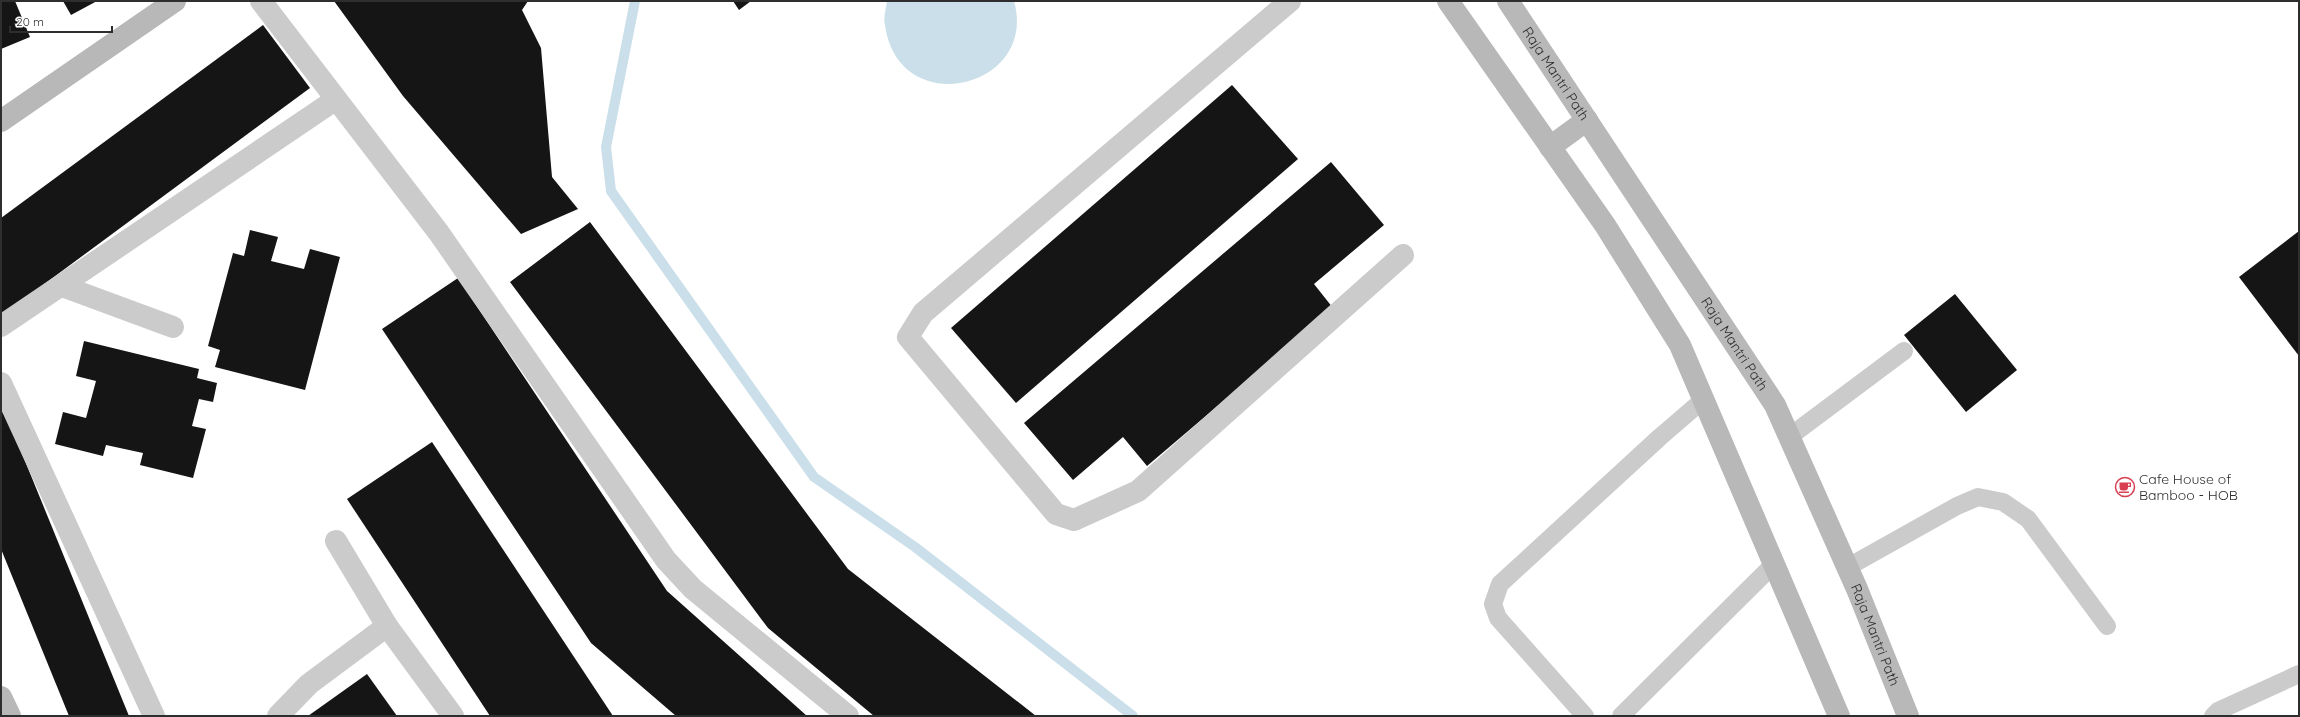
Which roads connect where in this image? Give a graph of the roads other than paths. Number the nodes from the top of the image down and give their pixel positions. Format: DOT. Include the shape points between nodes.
graph roads {
  1 [pos="175,1"];
  2 [pos="261,1"];
  3 [pos="1290,1"];
  4 [pos="1448,1"];
  5 [pos="1508,1"];
  6 [pos="335,100"];
  7 [pos="1587,120"];
  8 [pos="1,122"];
  9 [pos="1550,147"];
  10 [pos="1404,255"];
  11 [pos="62,286"];
  12 [pos="1,326"];
  13 [pos="174,328"];
  14 [pos="1904,351"];
  15 [pos="1,383"];
  16 [pos="1703,400"];
  17 [pos="1789,437"];
  18 [pos="336,541"];
  19 [pos="1774,564"];
  20 [pos="1848,567"];
  21 [pos="387,626"];
  22 [pos="2107,626"];
  23 [pos="2299,674"];
  24 [pos="1,697"];
  25 [pos="10,716"];
  26 [pos="154,716"];
  27 [pos="278,716"];
  28 [pos="452,716"];
  29 [pos="848,716"];
  30 [pos="1585,716"];
  31 [pos="1621,716"];
  32 [pos="1839,716"];
  33 [pos="1908,716"];
  34 [pos="2213,716"];
  1 -- 8 [label="main road"];
  2 -- 6 [label="street"];
  3 -- 10 [label="street" via="923,313 908,337 1056,514 1074,520 1138,491"];
  4 -- 9 [label="main road"];
  5 -- 7 [label="main road, Raja Mantri Path"];
  6 -- 11 [label="street"];
  6 -- 29 [label="street" via="439,233 666,560 698,594"];
  7 -- 9 [label="main road"];
  7 -- 17 [label="main road, Raja Mantri Path" via="1775,405"];
  9 -- 16 [label="main road" via="1605,225 1680,345"];
  11 -- 12 [label="street"];
  11 -- 13 [label="street"];
  14 -- 17 [label="lane"];
  15 -- 26 [label="street"];
  16 -- 19 [label="main road"];
  16 -- 30 [label="lane" via="1500,584 1493,604 1498,618"];
  17 -- 20 [label="main road, Raja Mantri Path"];
  18 -- 21 [label="street"];
  19 -- 31 [label="lane"];
  19 -- 32 [label="main road"];
  20 -- 22 [label="lane" via="1957,506 1978,498 2003,502 2028,519"];
  20 -- 33 [label="main road, Raja Mantri Path"];
  21 -- 27 [label="street" via="309,684"];
  21 -- 28 [label="street"];
  23 -- 34 [label="lane" via="2218,711"];
  24 -- 25 [label="main road"];
}
